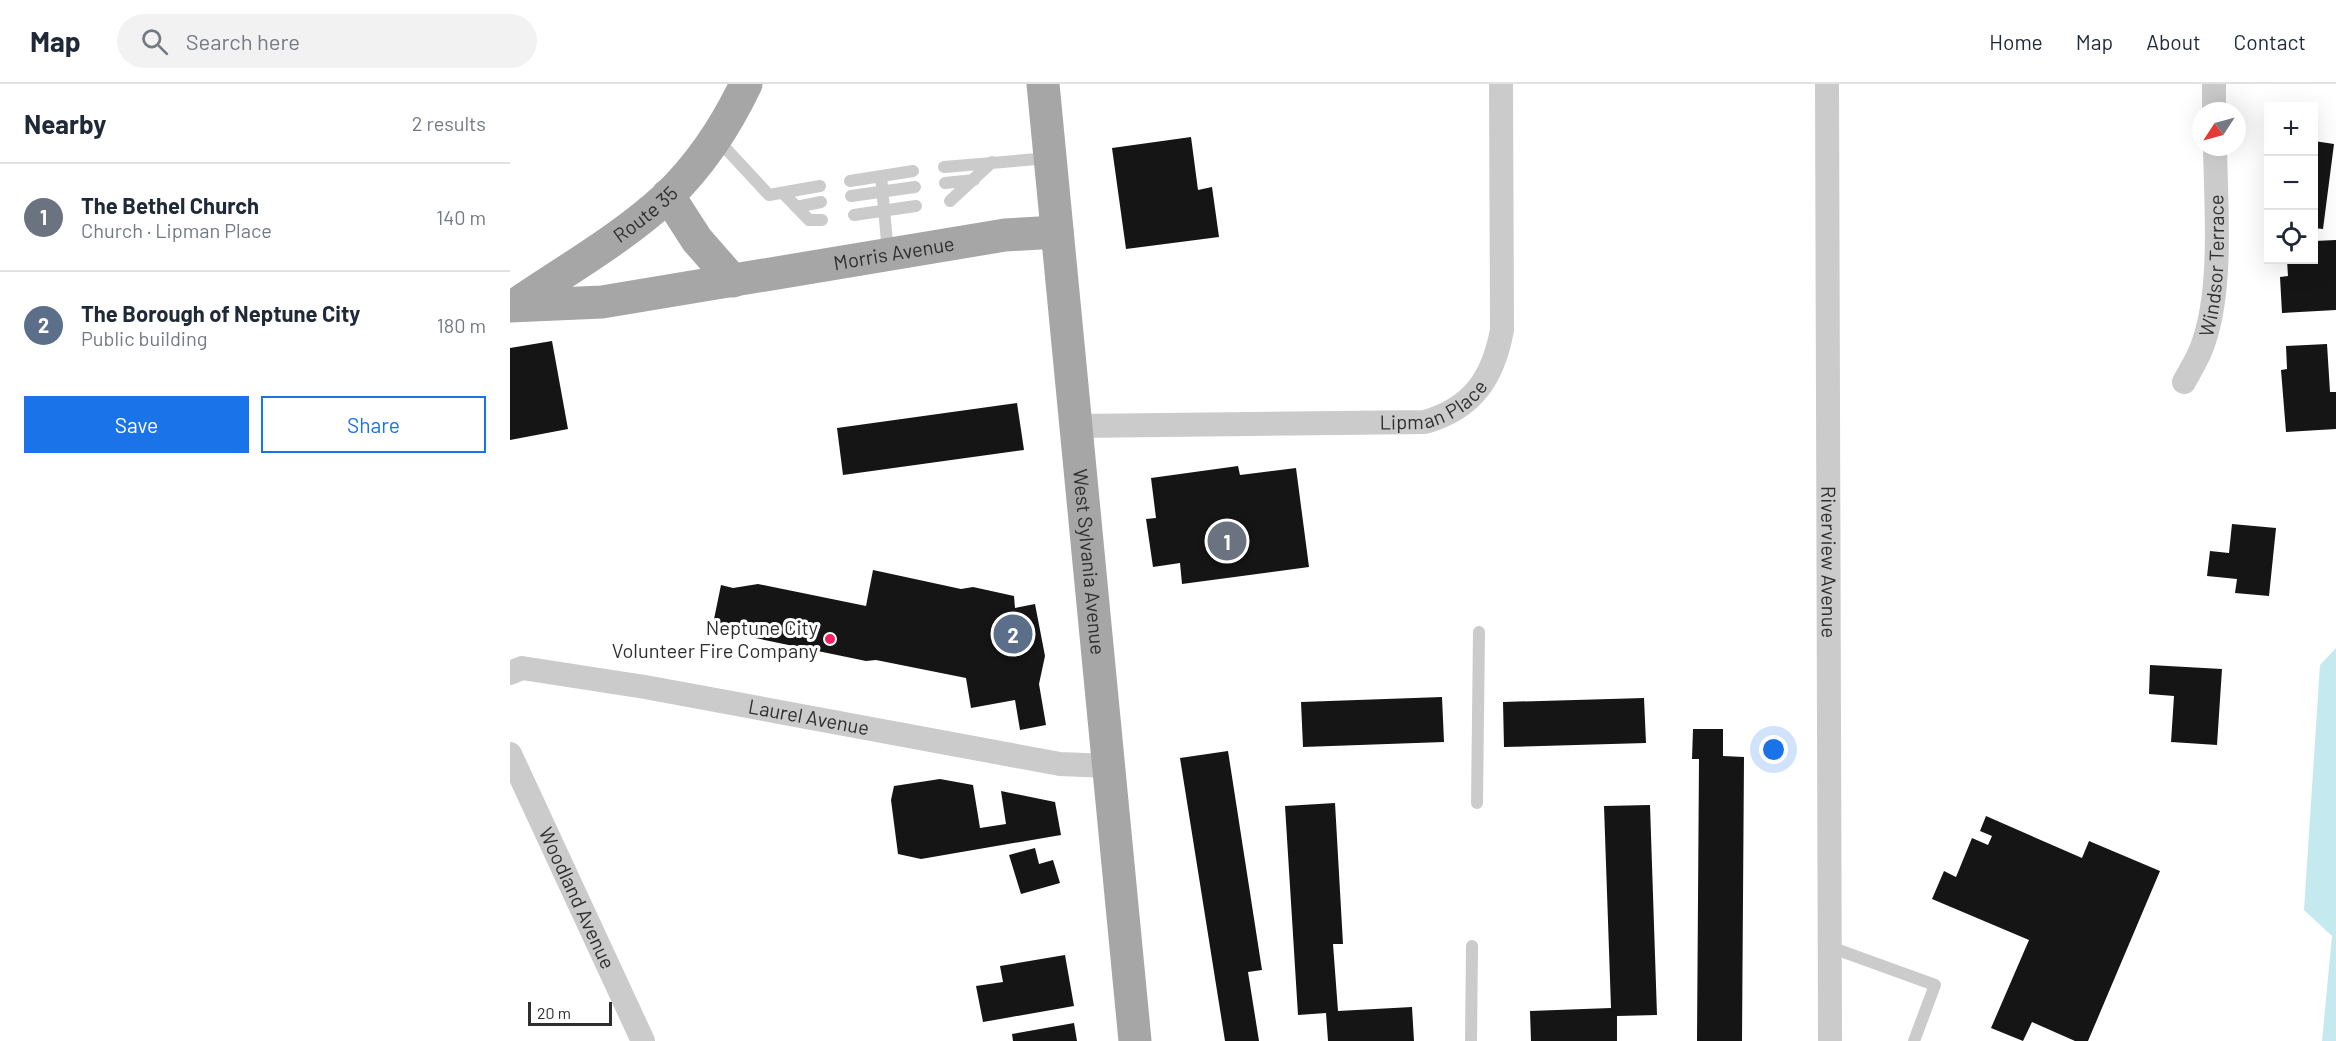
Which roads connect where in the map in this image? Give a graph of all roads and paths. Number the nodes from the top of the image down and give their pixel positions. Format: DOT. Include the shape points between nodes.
graph roads {
  1 [pos="747,84"];
  2 [pos="1043,84"];
  3 [pos="1501,84"];
  4 [pos="1827,84"];
  5 [pos="2214,84"];
  6 [pos="2214,102"];
  7 [pos="716,138"];
  8 [pos="2215,156"];
  9 [pos="1050,158"];
  10 [pos="992,162"];
  11 [pos="944,167"];
  12 [pos="913,171"];
  13 [pos="881,176"];
  14 [pos="974,180"];
  15 [pos="849,181"];
  16 [pos="945,183"];
  17 [pos="820,186"];
  18 [pos="915,188"];
  19 [pos="883,192"];
  20 [pos="783,193"];
  21 [pos="668,195"];
  22 [pos="851,196"];
  23 [pos="950,201"];
  24 [pos="821,202"];
  25 [pos="916,206"];
  26 [pos="796,207"];
  27 [pos="885,210"];
  28 [pos="854,215"];
  29 [pos="822,220"];
  30 [pos="1057,232"];
  31 [pos="888,254"];
  32 [pos="733,281"];
  33 [pos="513,306"];
  34 [pos="2184,382"];
  35 [pos="1076,426"];
  36 [pos="1479,632"];
  37 [pos="510,673"];
  38 [pos="510,754"];
  39 [pos="1109,766"];
  40 [pos="1477,803"];
  41 [pos="1472,946"];
  42 [pos="1830,947"];
  43 [pos="643,1041"];
  44 [pos="1135,1041"];
  45 [pos="1472,1041"];
  46 [pos="1830,1041"];
  47 [pos="1914,1041"];
  1 -- 7 [label="main road, Route 35"];
  2 -- 9 [label="main road, West Sylvania Avenue"];
  3 -- 35 [label="street, Lipman Place" via="1502,330 1488,378 1475,393 1450,413 1425,422"];
  4 -- 42 [label="street, Riverview Avenue"];
  5 -- 6 [label="street"];
  7 -- 20 [label="lane" via="769,195"];
  7 -- 21 [label="main road, Route 35"];
  8 -- 34 [label="street, Windsor Terrace" via="2217,255 2212,299 2203,344"];
  9 -- 10 [label="lane"];
  9 -- 30 [label="main road, West Sylvania Avenue"];
  10 -- 11 [label="lane"];
  10 -- 14 [label="lane"];
  12 -- 13 [label="lane"];
  13 -- 15 [label="lane"];
  13 -- 19 [label="lane"];
  14 -- 16 [label="lane"];
  14 -- 23 [label="lane"];
  17 -- 20 [label="lane"];
  18 -- 19 [label="lane"];
  19 -- 22 [label="lane"];
  19 -- 27 [label="lane"];
  20 -- 26 [label="lane"];
  21 -- 32 [label="main road" via="697,240"];
  21 -- 33 [label="main road, Route 35" via="633,224"];
  24 -- 26 [label="lane"];
  25 -- 27 [label="lane"];
  26 -- 29 [label="lane" via="809,220"];
  27 -- 28 [label="lane"];
  27 -- 31 [label="lane"];
  30 -- 31 [label="main road, Morris Avenue" via="1005,235"];
  30 -- 35 [label="main road, West Sylvania Avenue"];
  31 -- 32 [label="main road, Morris Avenue"];
  32 -- 33 [label="main road, Morris Avenue" via="602,302"];
  35 -- 39 [label="main road, West Sylvania Avenue"];
  36 -- 40 [label="lane"];
  37 -- 39 [label="street, Laurel Avenue" via="522,668 645,687 1060,764"];
  38 -- 43 [label="street, Woodland Avenue"];
  39 -- 44 [label="main road, West Sylvania Avenue"];
  41 -- 45 [label="lane"];
  42 -- 46 [label="street, Riverview Avenue"];
  42 -- 47 [label="lane" via="1935,985"];
}
